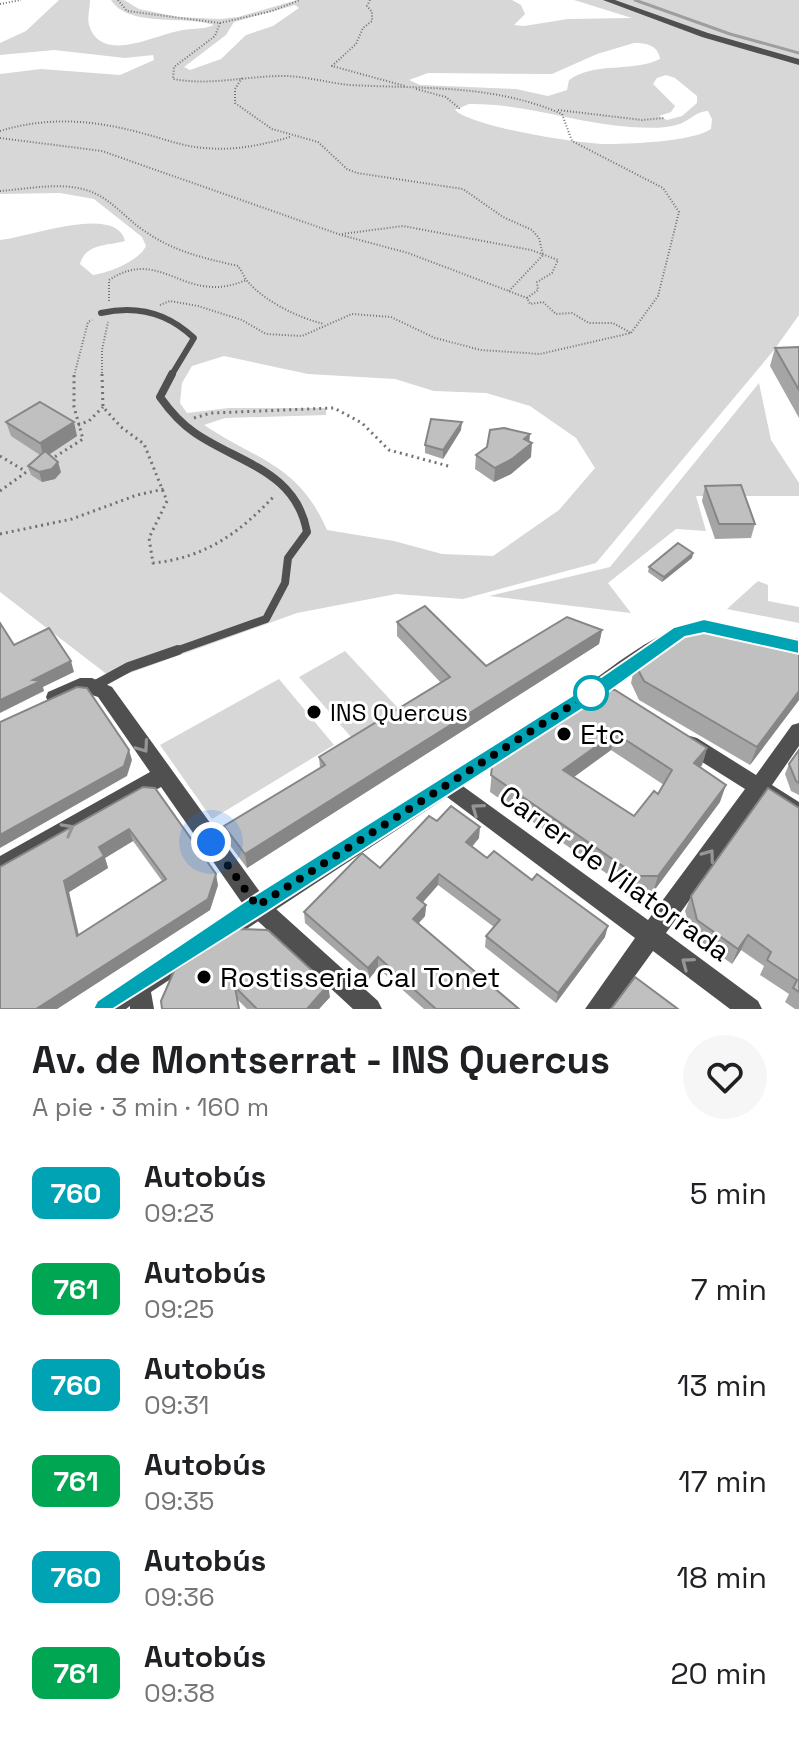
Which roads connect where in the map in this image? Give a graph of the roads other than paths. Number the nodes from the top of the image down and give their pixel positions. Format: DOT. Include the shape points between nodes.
graph roads {
  1 [pos="607,0"];
  2 [pos="799,62"];
  3 [pos="101,313"];
  4 [pos="731,632"];
  5 [pos="89,685"];
  6 [pos="600,687"];
  7 [pos="619,699"];
  8 [pos="41,705"];
  9 [pos="670,731"];
  10 [pos="799,731"];
  11 [pos="163,775"];
  12 [pos="446,785"];
  13 [pos="758,787"];
  14 [pos="799,813"];
  15 [pos="0,867"];
  16 [pos="257,906"];
  17 [pos="651,936"];
  18 [pos="141,997"];
  19 [pos="105,1009"];
  20 [pos="370,1009"];
  21 [pos="597,1009"];
  22 [pos="750,1009"];
  1 -- 2 [label="street"];
  3 -- 5 [label="lane" via="149,313 182,325 194,338 188,354 168,374 160,397 171,416 284,485 300,504 307,532 288,558 285,583 266,619"];
  4 -- 6 [label="street" via="704,626 680,632"];
  5 -- 8 [label="street"];
  5 -- 11 [label="street, one-way" via="105,692"];
  6 -- 7 [label="street"];
  6 -- 12 [label="street"];
  9 -- 13 [label="street"];
  10 -- 13 [label="street"];
  15 -- 11 [label="street, one-way"];
  11 -- 16 [label="street"];
  12 -- 16 [label="street"];
  17 -- 12 [label="street, Carrer de Vilatorrada, one-way"];
  13 -- 14 [label="street"];
  17 -- 13 [label="street, one-way"];
  16 -- 18 [label="street"];
  16 -- 20 [label="street"];
  17 -- 21 [label="street"];
  22 -- 17 [label="street, Carrer de Vilatorrada, one-way"];
  18 -- 19 [label="street"];
}
